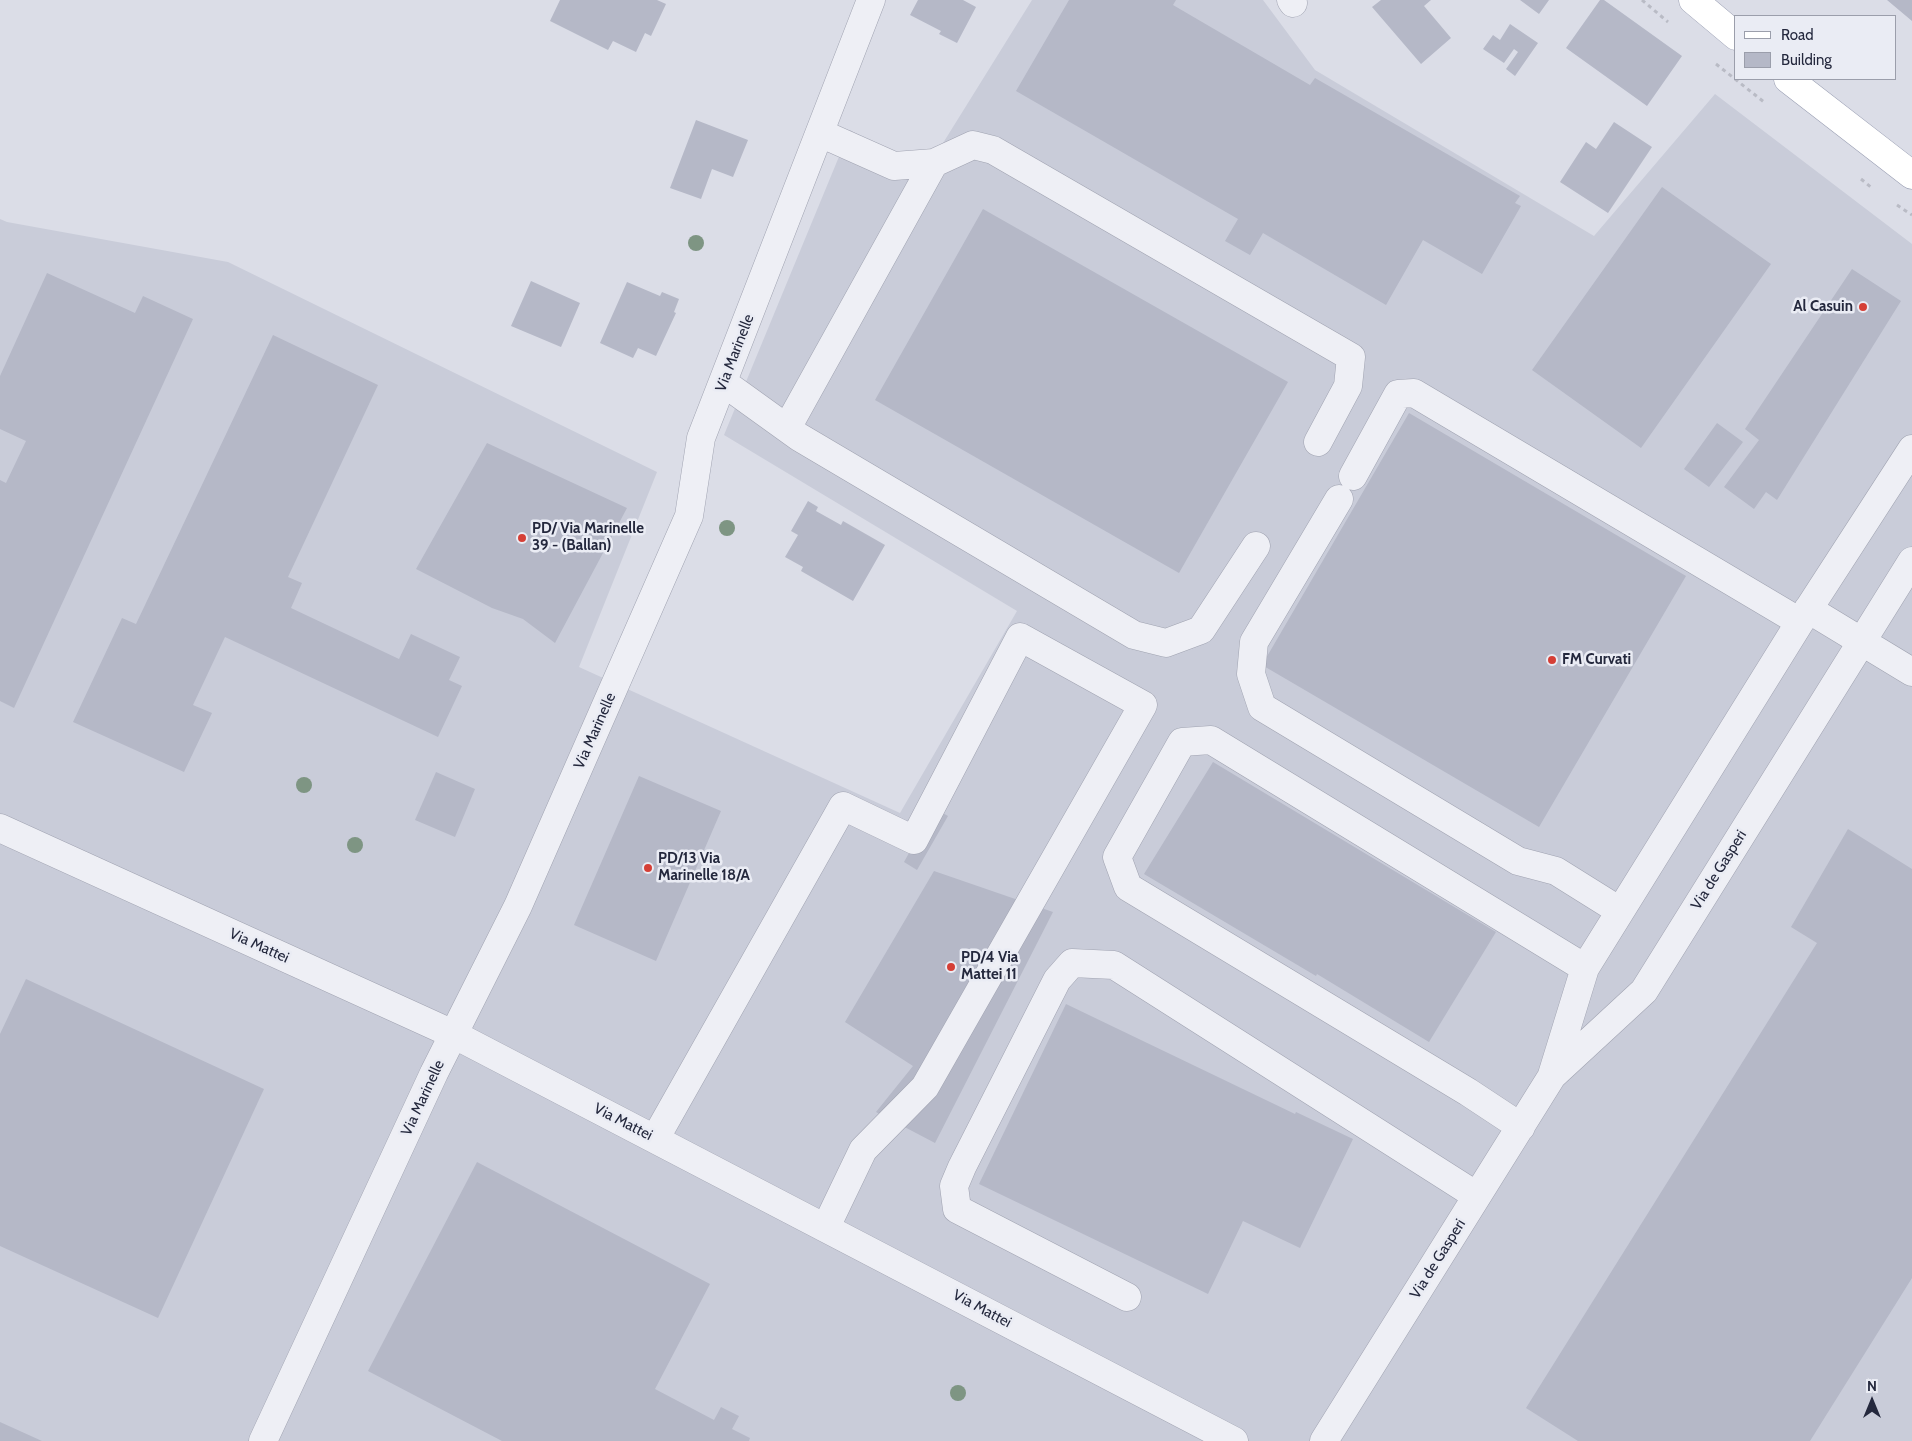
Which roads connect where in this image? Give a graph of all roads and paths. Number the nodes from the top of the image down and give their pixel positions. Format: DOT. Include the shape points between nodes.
graph roads {
  1 [pos="871,0"];
  2 [pos="1692,0"];
  3 [pos="1734,34"];
  4 [pos="1789,80"];
  5 [pos="820,133"];
  6 [pos="934,163"];
  7 [pos="1912,175"];
  8 [pos="724,383"];
  9 [pos="787,428"];
  10 [pos="1318,442"];
  11 [pos="1912,449"];
  12 [pos="1256,546"];
  13 [pos="1912,561"];
  14 [pos="1804,616"];
  15 [pos="1860,643"];
  16 [pos="1912,672"];
  17 [pos="0,828"];
  18 [pos="1620,911"];
  19 [pos="1585,968"];
  20 [pos="453,1034"];
  21 [pos="1552,1076"];
  22 [pos="1521,1127"];
  23 [pos="655,1138"];
  24 [pos="1477,1196"];
  25 [pos="826,1227"];
  26 [pos="1127,1297"];
  27 [pos="263,1441"];
  28 [pos="1234,1441"];
  29 [pos="1324,1441"];
  1 -- 5 [label="street, Via Marinelle"];
  2 -- 3 [label="main road"];
  4 -- 7 [label="main road"];
  5 -- 6 [label="street" via="894,166"];
  5 -- 8 [label="street, Via Marinelle"];
  6 -- 9 [label="street"];
  6 -- 10 [label="street" via="973,145 993,150 1351,356 1348,386"];
  8 -- 9 [label="street"];
  8 -- 20 [label="street, Via Marinelle" via="702,438 689,516 518,906"];
  9 -- 12 [label="street" via="1134,634 1166,643 1201,630"];
  11 -- 14 [label="street, Via de Gasperi"];
  13 -- 15 [label="street, Via de Gasperi"];
  14 -- 15 [label="street"];
  14 -- 18 [label="street, Via de Gasperi"];
  14 -- 18 [label="street" via="1414,393 1398,394 1254,642 1251,674 1262,707 1518,860 1556,871"];
  15 -- 16 [label="street"];
  15 -- 21 [label="street, Via de Gasperi" via="1644,991"];
  17 -- 20 [label="street, Via Mattei"];
  18 -- 19 [label="street, Via de Gasperi"];
  19 -- 21 [label="street, Via de Gasperi"];
  19 -- 22 [label="street" via="1211,740 1182,742 1117,857 1128,887"];
  20 -- 23 [label="street, Via Mattei"];
  20 -- 27 [label="street, Via Marinelle"];
  21 -- 22 [label="street, Via de Gasperi"];
  22 -- 24 [label="street, Via de Gasperi"];
  23 -- 25 [label="street, Via Mattei"];
  23 -- 25 [label="street" via="843,806 914,840 1020,637 1143,705 925,1087 863,1150"];
  24 -- 26 [label="street" via="1114,965 1072,963 1057,980 962,1167 954,1186 957,1209"];
  24 -- 29 [label="street, Via de Gasperi"];
  25 -- 28 [label="street, Via Mattei"];
}
